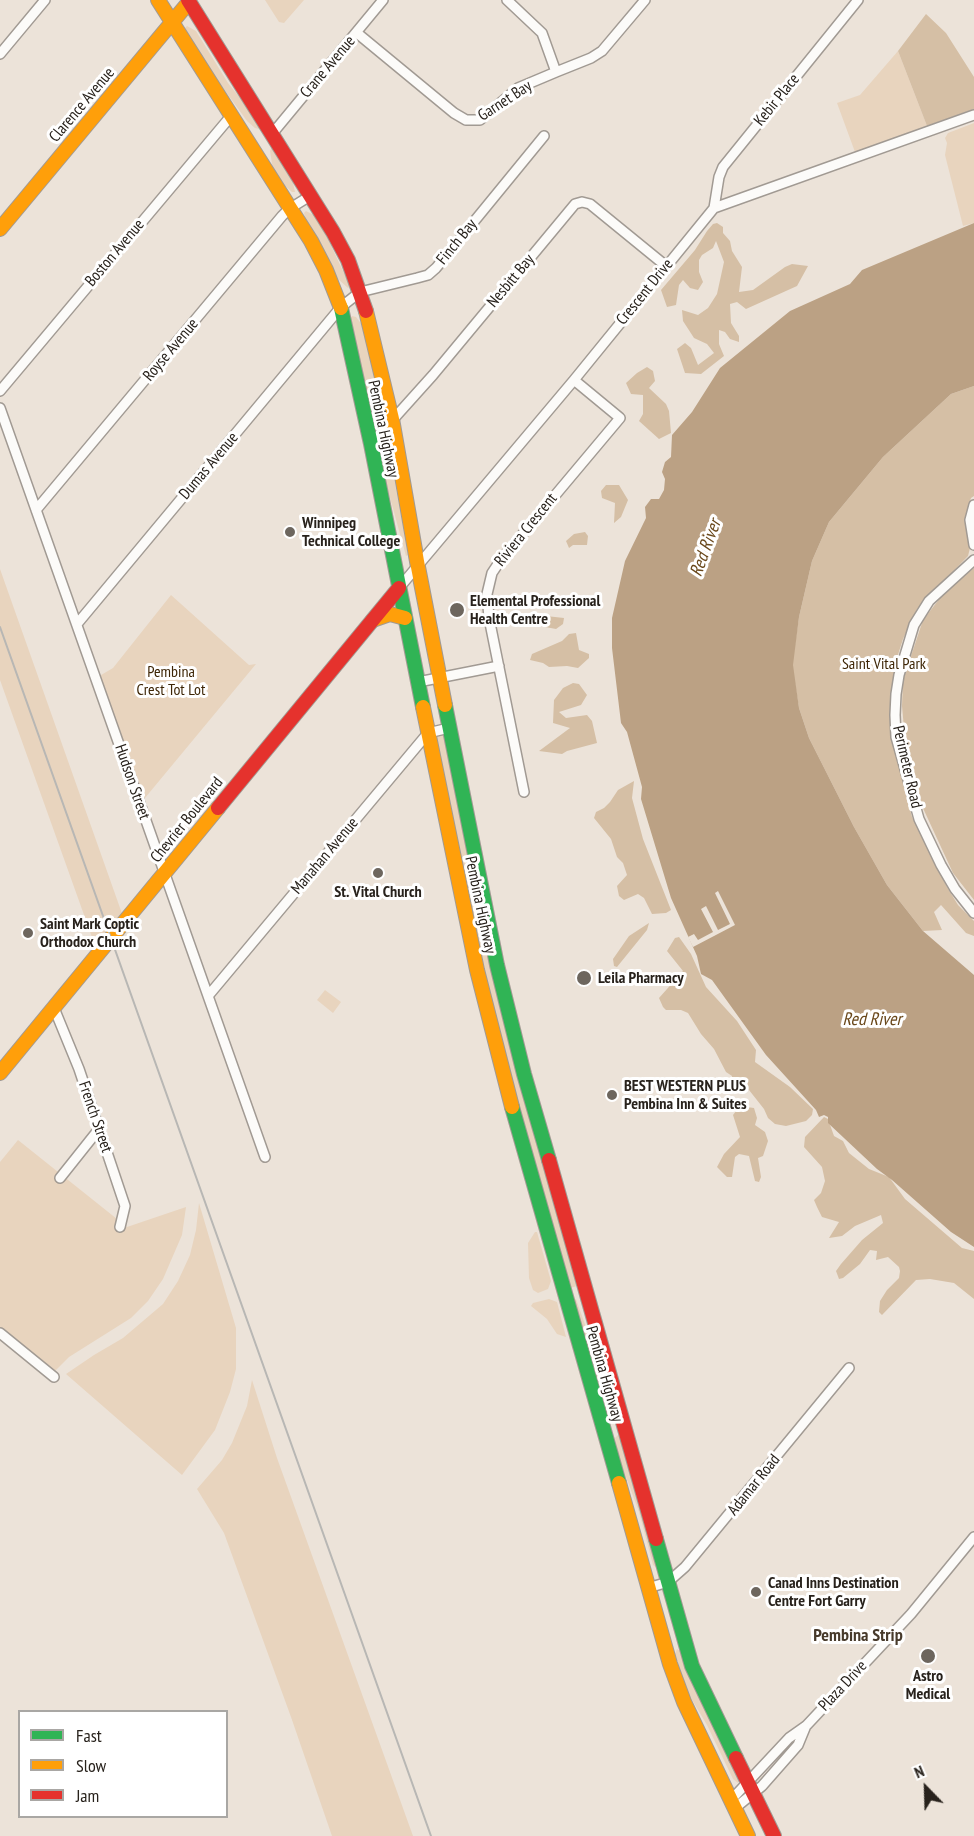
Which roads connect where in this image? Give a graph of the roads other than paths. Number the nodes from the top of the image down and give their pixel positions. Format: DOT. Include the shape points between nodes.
graph roads {
  1 [pos="45,0"];
  2 [pos="158,0"];
  3 [pos="383,0"];
  4 [pos="507,0"];
  5 [pos="645,0"];
  6 [pos="858,0"];
  7 [pos="188,1"];
  8 [pos="171,22"];
  9 [pos="357,33"];
  10 [pos="0,54"];
  11 [pos="556,72"];
  12 [pos="974,114"];
  13 [pos="231,116"];
  14 [pos="272,134"];
  15 [pos="544,136"];
  16 [pos="250,148"];
  17 [pos="310,196"];
  18 [pos="714,208"];
  19 [pos="289,209"];
  20 [pos="0,229"];
  21 [pos="666,266"];
  22 [pos="360,292"];
  23 [pos="341,308"];
  24 [pos="574,380"];
  25 [pos="0,391"];
  26 [pos="0,408"];
  27 [pos="392,419"];
  28 [pos="371,444"];
  29 [pos="974,505"];
  30 [pos="36,510"];
  31 [pos="974,544"];
  32 [pos="974,560"];
  33 [pos="418,567"];
  34 [pos="399,588"];
  35 [pos="405,618"];
  36 [pos="373,620"];
  37 [pos="77,624"];
  38 [pos="499,666"];
  39 [pos="440,678"];
  40 [pos="418,682"];
  41 [pos="449,728"];
  42 [pos="428,733"];
  43 [pos="524,792"];
  44 [pos="474,849"];
  45 [pos="453,853"];
  46 [pos="165,873"];
  47 [pos="974,913"];
  48 [pos="208,996"];
  49 [pos="54,1008"];
  50 [pos="0,1073"];
  51 [pos="99,1129"];
  52 [pos="265,1157"];
  53 [pos="60,1178"];
  54 [pos="120,1227"];
  55 [pos="0,1333"];
  56 [pos="849,1368"];
  57 [pos="54,1377"];
  58 [pos="974,1537"];
  59 [pos="668,1582"];
  60 [pos="648,1588"];
  61 [pos="750,1789"];
  62 [pos="733,1804"];
  63 [pos="748,1836"];
  64 [pos="774,1836"];
  1 -- 10 [label="street"];
  2 -- 8 [label="main road, Pembina Highway"];
  3 -- 9 [label="street, Crane Avenue"];
  4 -- 11 [label="street" via="542,33"];
  5 -- 11 [label="street, Garnet Bay" via="602,51"];
  6 -- 18 [label="street, Kebir Place" via="723,167"];
  7 -- 8 [label="main road, Clarence Avenue"];
  7 -- 14 [label="main road, Pembina Highway"];
  8 -- 13 [label="main road, Pembina Highway"];
  8 -- 20 [label="main road, Clarence Avenue"];
  9 -- 11 [label="street, Garnet Bay" via="466,120 480,120 518,88"];
  9 -- 14 [label="street, Crane Avenue"];
  12 -- 18 [label="street"];
  13 -- 16 [label="main road, Pembina Highway"];
  13 -- 25 [label="street, Boston Avenue"];
  14 -- 16 [label="main road"];
  14 -- 17 [label="main road, Pembina Highway"];
  15 -- 22 [label="street, Finch Bay" via="428,275"];
  16 -- 19 [label="main road, Pembina Highway"];
  17 -- 19 [label="street, Royse Avenue"];
  17 -- 22 [label="main road, Pembina Highway" via="344,252"];
  18 -- 21 [label="street, Crescent Drive"];
  19 -- 23 [label="main road, Pembina Highway" via="326,270"];
  19 -- 30 [label="street, Royse Avenue"];
  21 -- 24 [label="street, Crescent Drive"];
  21 -- 27 [label="street, Nesbitt Bay" via="590,204 575,204"];
  22 -- 23 [label="street, Finch Bay"];
  22 -- 27 [label="main road, Pembina Highway"];
  23 -- 28 [label="main road, Pembina Highway"];
  23 -- 37 [label="street, Dumas Avenue"];
  24 -- 33 [label="street, Crescent Drive"];
  24 -- 38 [label="street, Riviera Crescent" via="620,418 492,573 487,605"];
  26 -- 30 [label="street, Hudson Street"];
  27 -- 28 [label="street, Nesbitt Bay"];
  27 -- 33 [label="main road, Pembina Highway"];
  28 -- 34 [label="main road, Pembina Highway"];
  29 -- 31 [label="street" via="970,520"];
  30 -- 37 [label="street, Hudson Street"];
  32 -- 47 [label="street, Perimeter Road" via="929,601 914,625 896,694 896,737 919,819 940,865"];
  33 -- 34 [label="street, Crescent Drive"];
  33 -- 39 [label="main road, Pembina Highway"];
  34 -- 35 [label="main road, Pembina Highway"];
  34 -- 36 [label="main road, Chevrier Boulevard"];
  35 -- 36 [label="main road" via="390,614"];
  35 -- 40 [label="main road, Pembina Highway"];
  36 -- 46 [label="main road, Chevrier Boulevard"];
  37 -- 46 [label="street, Hudson Street"];
  38 -- 39 [label="street"];
  38 -- 43 [label="street, Riviera Crescent"];
  39 -- 40 [label="street"];
  39 -- 41 [label="main road, Pembina Highway"];
  40 -- 42 [label="main road, Pembina Highway"];
  41 -- 42 [label="street"];
  41 -- 44 [label="main road, Pembina Highway"];
  42 -- 45 [label="main road, Pembina Highway"];
  42 -- 48 [label="street, Manahan Avenue"];
  44 -- 45 [label="main road"];
  44 -- 59 [label="main road, Pembina Highway" via="496,965 524,1074"];
  45 -- 60 [label="main road, Pembina Highway" via="498,1056"];
  46 -- 48 [label="street, Hudson Street"];
  46 -- 49 [label="main road, Chevrier Boulevard"];
  48 -- 52 [label="street, Hudson Street"];
  49 -- 50 [label="main road, Chevrier Boulevard"];
  49 -- 51 [label="street, French Street"];
  51 -- 53 [label="street"];
  51 -- 54 [label="street, French Street" via="125,1206"];
  55 -- 57 [label="street"];
  56 -- 59 [label="street, Adamar Road" via="704,1545"];
  58 -- 61 [label="street, Plaza Drive" via="920,1604 807,1726 798,1744 762,1786"];
  59 -- 60 [label="street, Adamar Road"];
  59 -- 61 [label="main road, Pembina Highway" via="696,1674"];
  60 -- 62 [label="main road, Pembina Highway" via="676,1682"];
  61 -- 62 [label="street, Plaza Drive"];
  61 -- 64 [label="main road, Pembina Highway"];
  62 -- 63 [label="main road, Pembina Highway"];
}
